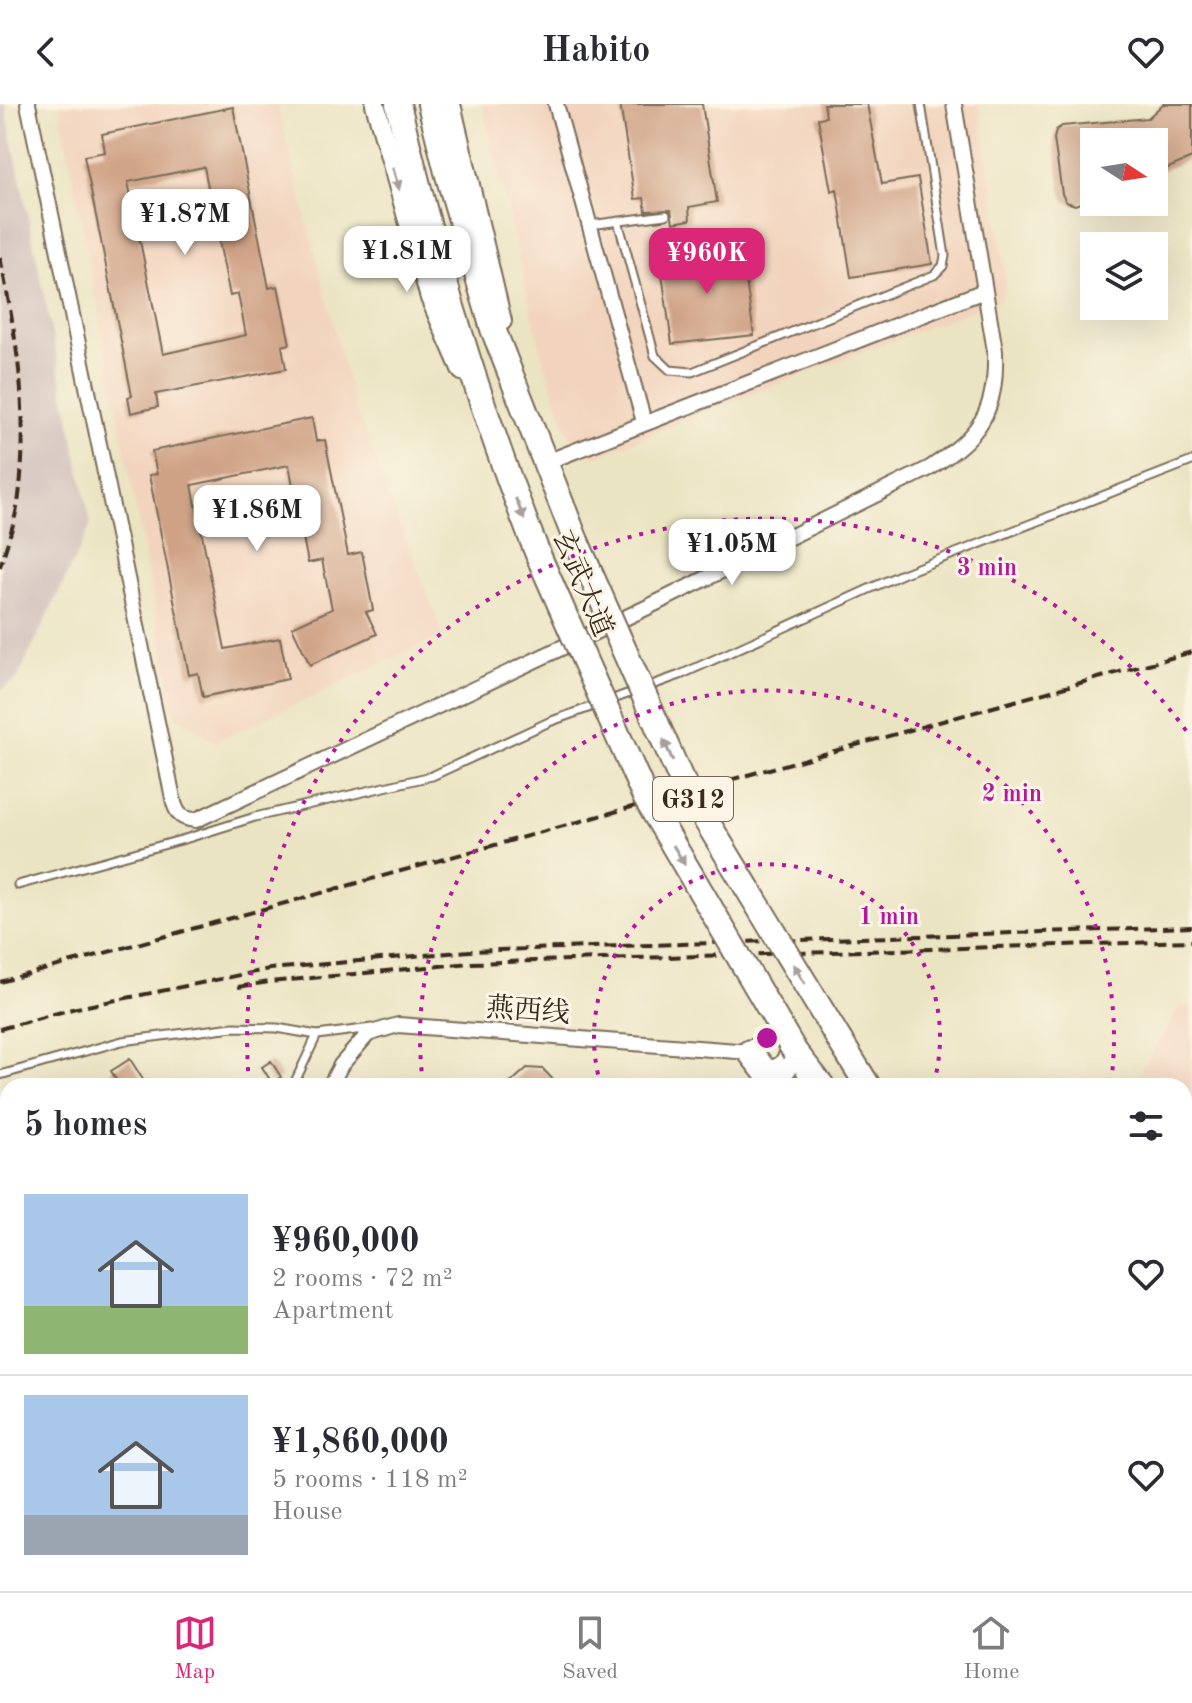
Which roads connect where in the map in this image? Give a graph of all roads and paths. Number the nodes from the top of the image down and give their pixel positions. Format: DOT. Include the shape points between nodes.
graph roads {
  1 [pos="28,104"];
  2 [pos="375,104"];
  3 [pos="398,104"];
  4 [pos="430,104"];
  5 [pos="451,104"];
  6 [pos="556,104"];
  7 [pos="921,104"];
  8 [pos="954,104"];
  9 [pos="666,215"];
  10 [pos="618,221"];
  11 [pos="590,225"];
  12 [pos="984,291"];
  13 [pos="644,422"];
  14 [pos="530,428"];
  15 [pos="1192,461"];
  16 [pos="501,462"];
  17 [pos="544,463"];
  18 [pos="185,819"];
  19 [pos="188,838"];
  20 [pos="18,885"];
  21 [pos="398,1025"];
  22 [pos="317,1035"];
  23 [pos="840,1041"];
  24 [pos="750,1052"];
  25 [pos="795,1052"];
  26 [pos="0,1075"];
  27 [pos="297,1078"];
  28 [pos="334,1078"];
  29 [pos="770,1078"];
  30 [pos="805,1078"];
  31 [pos="816,1078"];
  32 [pos="863,1078"];
  33 [pos="871,1078"];
  1 -- 18 [label="street" via="171,788 178,814"];
  2 -- 16 [label="street, one-way" via="430,298"];
  3 -- 16 [label="main road, 玄武大道 / G312" via="470,370"];
  4 -- 14 [label="main road, 玄武大道 / G312" via="493,329"];
  5 -- 14 [label="street"];
  6 -- 11 [label="street"];
  7 -- 10 [label="lane" via="945,256 941,270 692,372 670,370 655,356"];
  8 -- 12 [label="street"];
  9 -- 10 [label="lane"];
  10 -- 11 [label="lane"];
  11 -- 13 [label="street"];
  12 -- 13 [label="street"];
  12 -- 18 [label="street" via="996,373 987,411 962,446 930,468 646,608 196,820"];
  13 -- 17 [label="street"];
  14 -- 17 [label="main road, 玄武大道 / G312"];
  15 -- 19 [label="lane" via="902,574 680,675 549,722 432,776"];
  16 -- 25 [label="main road, 玄武大道 / G312, one-way, bridge" via="645,797"];
  23 -- 17 [label="main road, 玄武大道 / G312, one-way, bridge" via="681,779"];
  18 -- 19 [label="lane"];
  19 -- 20 [label="lane"];
  21 -- 22 [label="lane"];
  21 -- 24 [label="street, 燕西线"];
  21 -- 28 [label="street, 燕西线" via="368,1034"];
  22 -- 26 [label="lane" via="233,1027 122,1041"];
  22 -- 27 [label="lane"];
  23 -- 32 [label="main road, G312"];
  23 -- 33 [label="main road"];
  24 -- 25 [label="main road" via="768,1075 784,1068"];
  24 -- 29 [label="main road"];
  25 -- 30 [label="main road"];
  25 -- 31 [label="main road, G312"];
}
